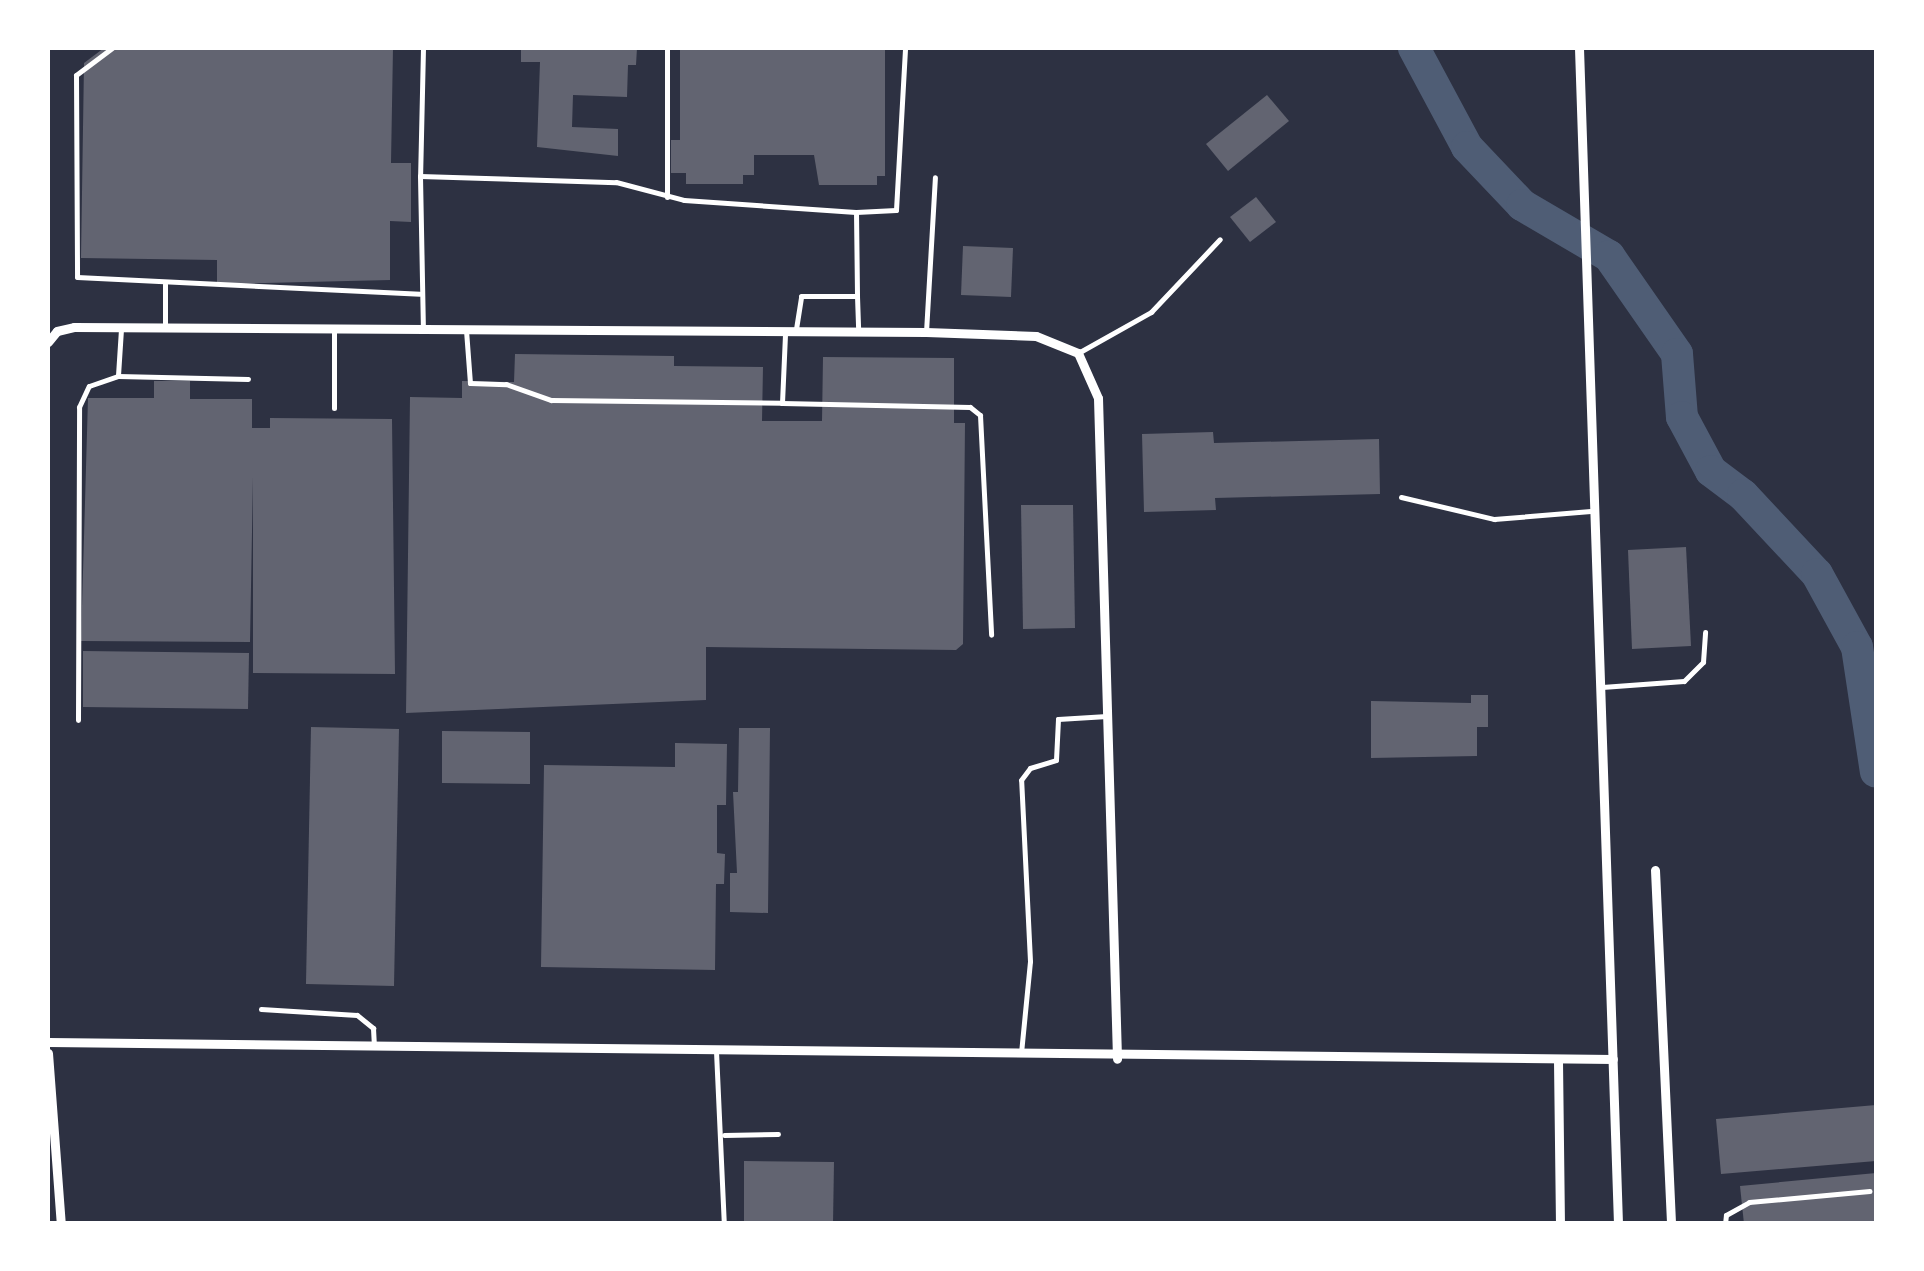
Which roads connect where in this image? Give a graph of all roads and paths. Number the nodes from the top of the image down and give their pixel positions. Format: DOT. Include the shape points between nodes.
graph roads {
  1 [pos="112,48"];
  2 [pos="423,48"];
  3 [pos="667,48"];
  4 [pos="905,48"];
  5 [pos="1580,48"];
  6 [pos="420,176"];
  7 [pos="936,177"];
  8 [pos="668,197"];
  9 [pos="856,212"];
  10 [pos="1220,240"];
  11 [pos="165,284"];
  12 [pos="420,294"];
  13 [pos="858,296"];
  14 [pos="120,329"];
  15 [pos="166,330"];
  16 [pos="423,330"];
  17 [pos="466,330"];
  18 [pos="334,332"];
  19 [pos="858,332"];
  20 [pos="926,332"];
  21 [pos="790,333"];
  22 [pos="48,342"];
  23 [pos="1078,353"];
  24 [pos="118,376"];
  25 [pos="248,380"];
  26 [pos="782,404"];
  27 [pos="334,408"];
  28 [pos="1401,498"];
  29 [pos="1591,511"];
  30 [pos="1706,632"];
  31 [pos="991,635"];
  32 [pos="1599,687"];
  33 [pos="1107,716"];
  34 [pos="78,720"];
  35 [pos="1655,870"];
  36 [pos="261,1009"];
  37 [pos="48,1042"];
  38 [pos="374,1046"];
  39 [pos="716,1051"];
  40 [pos="48,1053"];
  41 [pos="1021,1057"];
  42 [pos="1116,1058"];
  43 [pos="1613,1060"];
  44 [pos="1558,1061"];
  45 [pos="778,1134"];
  46 [pos="724,1135"];
  47 [pos="1870,1192"];
  48 [pos="60,1224"];
  49 [pos="724,1224"];
  50 [pos="1560,1224"];
  51 [pos="1618,1224"];
  52 [pos="1672,1224"];
  53 [pos="1726,1224"];
  1 -- 11 [label="lane" via="76,75 77,276"];
  2 -- 6 [label="lane"];
  3 -- 8 [label="lane"];
  4 -- 9 [label="lane" via="896,210"];
  5 -- 29 [label="street"];
  6 -- 8 [label="lane" via="616,182"];
  6 -- 12 [label="lane"];
  7 -- 20 [label="lane"];
  8 -- 9 [label="lane"];
  9 -- 13 [label="lane"];
  10 -- 23 [label="lane" via="1151,312"];
  11 -- 12 [label="lane"];
  11 -- 15 [label="lane"];
  12 -- 16 [label="lane"];
  13 -- 19 [label="lane"];
  13 -- 21 [label="lane" via="801,296"];
  14 -- 15 [label="street"];
  14 -- 22 [label="street" via="74,327 57,331"];
  14 -- 24 [label="lane"];
  15 -- 18 [label="street"];
  16 -- 17 [label="street"];
  16 -- 18 [label="street"];
  17 -- 21 [label="street"];
  17 -- 26 [label="lane" via="470,382 506,384 551,400"];
  18 -- 27 [label="lane"];
  19 -- 20 [label="street"];
  19 -- 21 [label="street"];
  20 -- 23 [label="street" via="1036,336"];
  21 -- 26 [label="lane"];
  23 -- 33 [label="street" via="1098,398"];
  24 -- 25 [label="lane"];
  24 -- 34 [label="lane" via="90,386 79,407"];
  26 -- 31 [label="lane" via="970,407 980,415"];
  28 -- 29 [label="lane" via="1494,520"];
  29 -- 32 [label="street"];
  30 -- 32 [label="lane" via="1703,662 1684,681"];
  32 -- 43 [label="street"];
  33 -- 41 [label="lane" via="1058,720 1056,760 1030,768 1021,780 1030,961 1019,1017"];
  33 -- 42 [label="street"];
  35 -- 52 [label="street"];
  36 -- 38 [label="lane" via="357,1015 373,1028"];
  37 -- 38 [label="street"];
  38 -- 39 [label="street"];
  39 -- 41 [label="street"];
  39 -- 46 [label="lane"];
  40 -- 48 [label="street"];
  41 -- 42 [label="street"];
  42 -- 44 [label="street"];
  43 -- 44 [label="street"];
  43 -- 51 [label="street"];
  44 -- 50 [label="street"];
  45 -- 46 [label="lane"];
  46 -- 49 [label="lane"];
  47 -- 53 [label="lane" via="1749,1202 1726,1215"];
}
